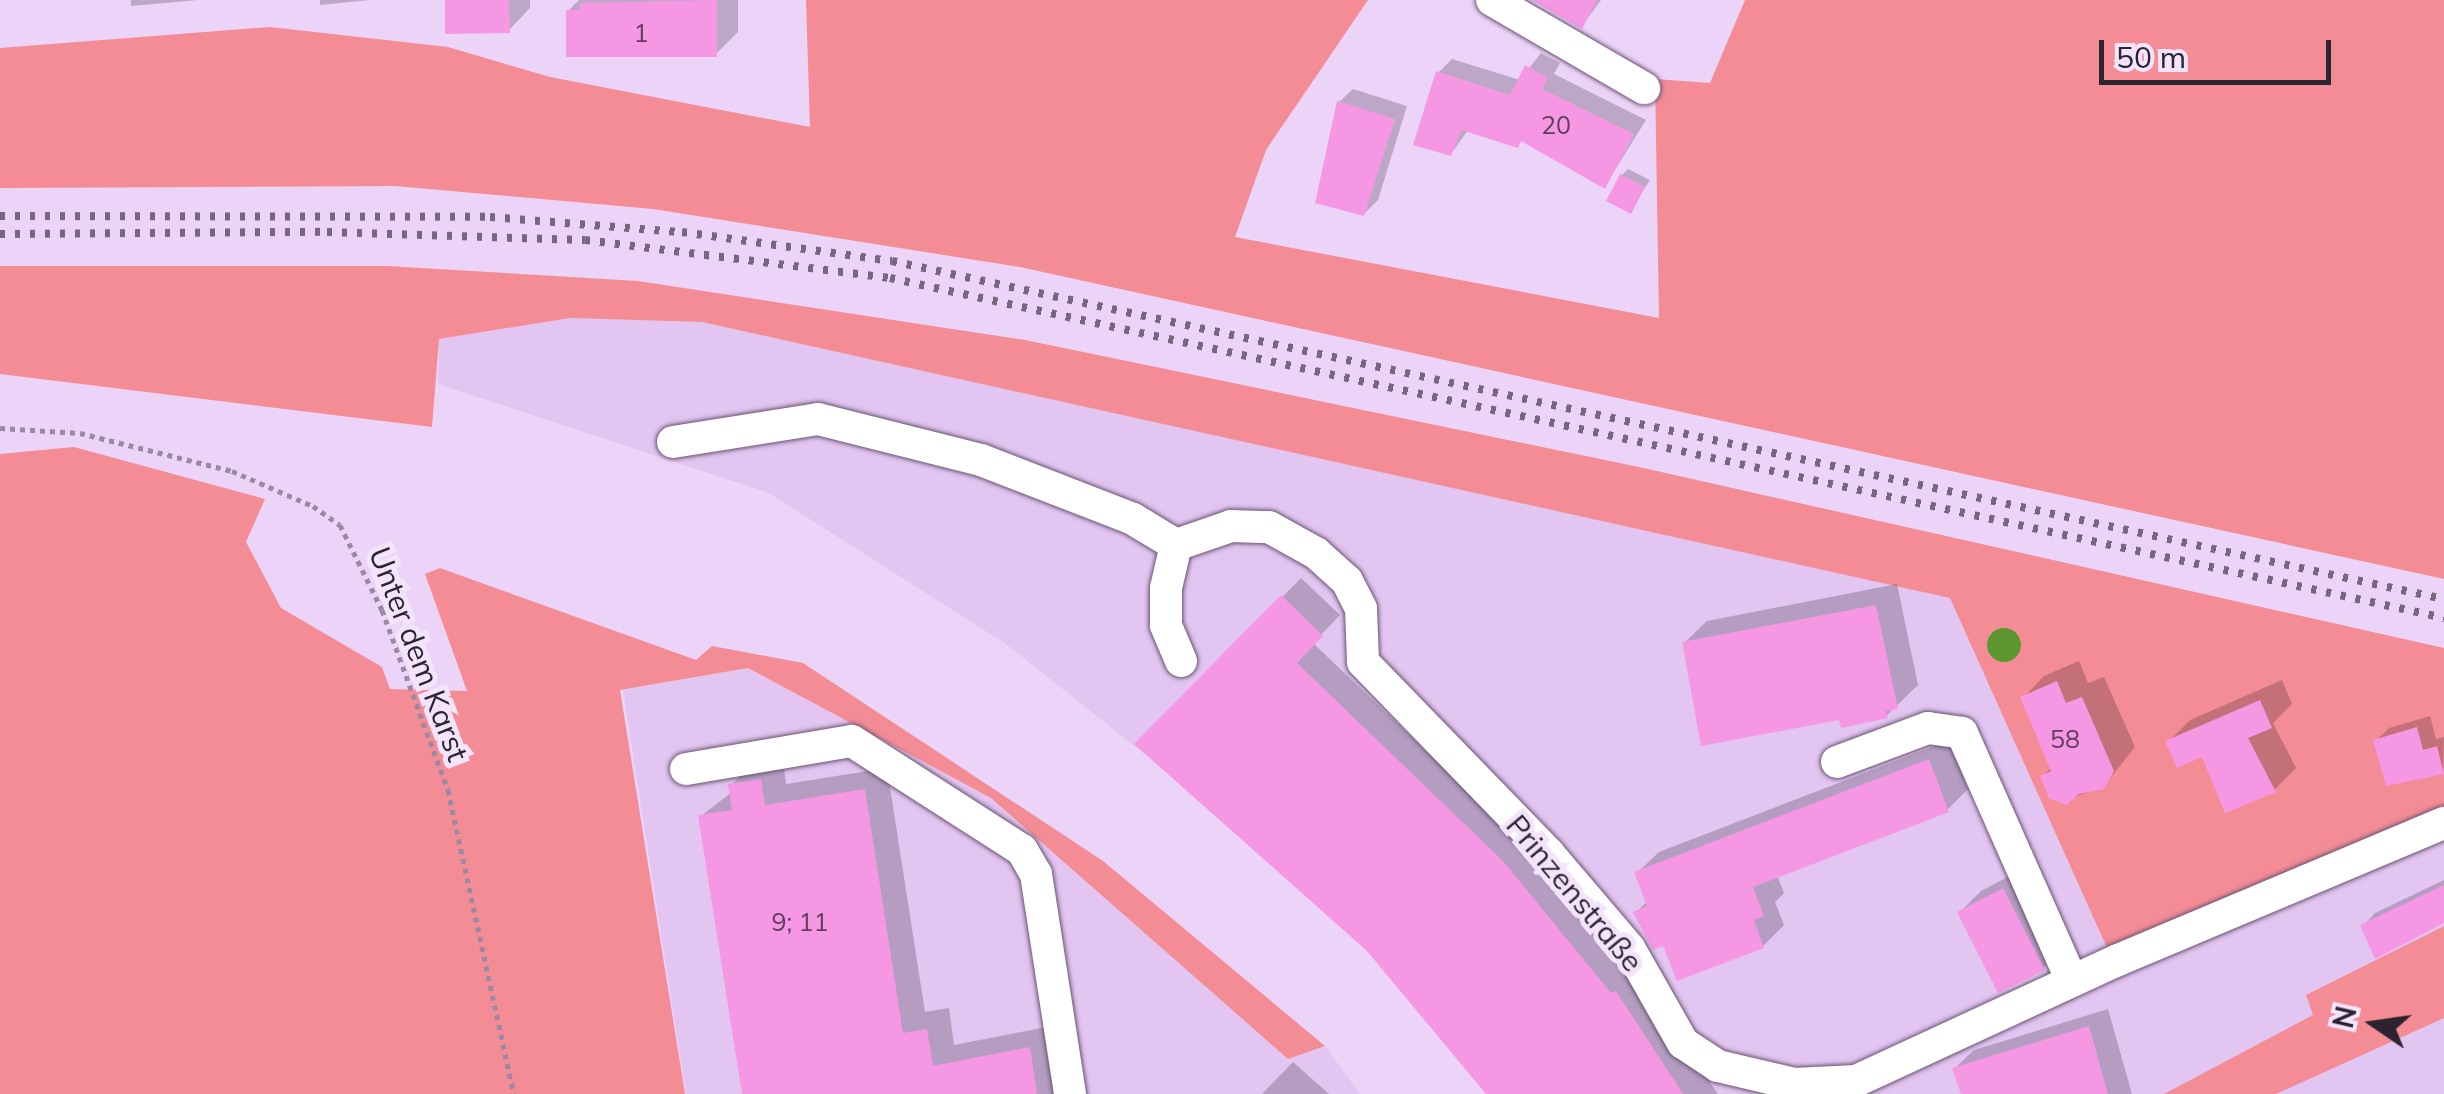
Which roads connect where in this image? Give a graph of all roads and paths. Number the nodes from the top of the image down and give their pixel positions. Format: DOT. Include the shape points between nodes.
graph roads {
  1 [pos="1492,0"];
  2 [pos="1644,88"];
  3 [pos="0,428"];
  4 [pos="674,442"];
  5 [pos="1176,545"];
  6 [pos="1181,661"];
  7 [pos="1837,762"];
  8 [pos="686,769"];
  9 [pos="2444,823"];
  10 [pos="2072,981"];
  11 [pos="514,1094"];
  12 [pos="1070,1094"];
  1 -- 2 [label="street"];
  3 -- 11 [label="path, Unter dem Karst" via="80,433 232,471 340,524 382,610 448,790"];
  4 -- 5 [label="street" via="818,419 981,460 1132,519"];
  5 -- 6 [label="street" via="1166,625"];
  5 -- 10 [label="street, Prinzenstraße" via="1231,526 1269,527 1316,553 1348,581 1362,608 1363,662 1549,854 1629,948 1683,1042 1718,1066 1794,1084 1856,1081"];
  7 -- 10 [label="street" via="1928,728 1962,734"];
  8 -- 12 [label="street" via="852,742 1022,850 1036,874"];
  9 -- 10 [label="street, Prinzenstraße"];
}
